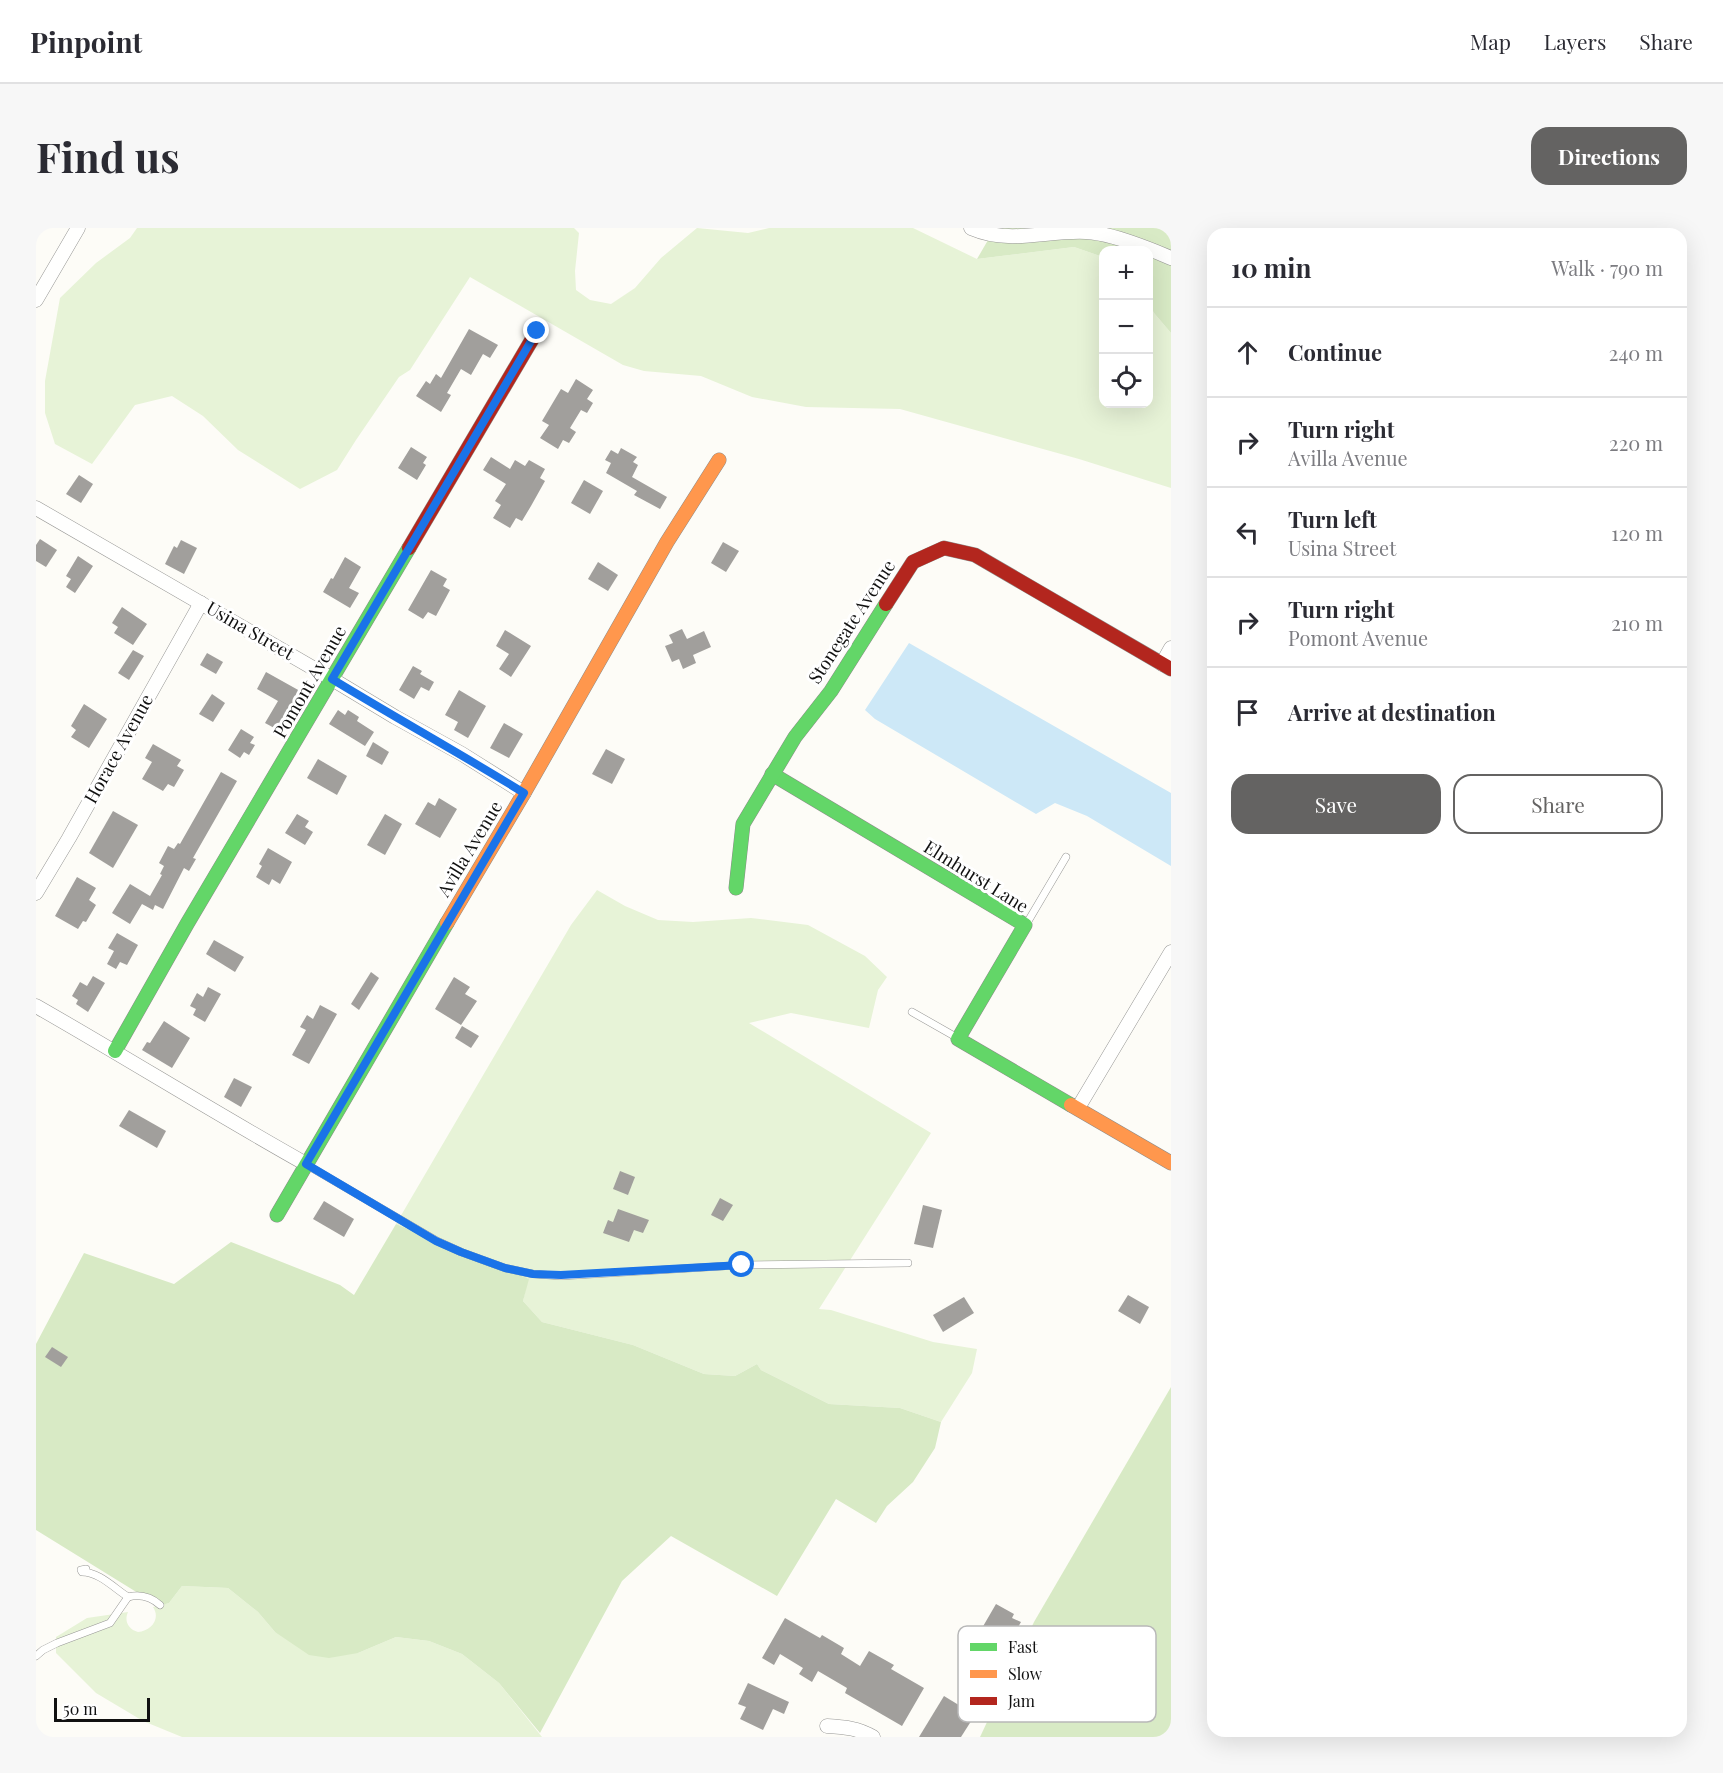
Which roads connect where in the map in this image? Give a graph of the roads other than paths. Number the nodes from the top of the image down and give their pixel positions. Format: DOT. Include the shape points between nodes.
graph roads {
  1 [pos="78,228"];
  2 [pos="971,228"];
  3 [pos="1037,231"];
  4 [pos="1171,258"];
  5 [pos="36,300"];
  6 [pos="537,331"];
  7 [pos="719,460"];
  8 [pos="36,508"];
  9 [pos="201,603"];
  10 [pos="1171,648"];
  11 [pos="1166,667"];
  12 [pos="332,679"];
  13 [pos="772,774"];
  14 [pos="524,793"];
  15 [pos="1066,857"];
  16 [pos="736,888"];
  17 [pos="36,893"];
  18 [pos="1025,925"];
  19 [pos="1169,959"];
  20 [pos="36,1006"];
  21 [pos="912,1012"];
  22 [pos="958,1039"];
  23 [pos="115,1051"];
  24 [pos="1078,1108"];
  25 [pos="1171,1163"];
  26 [pos="306,1164"];
  27 [pos="277,1215"];
  28 [pos="908,1263"];
  29 [pos="86,1572"];
  30 [pos="128,1597"];
  31 [pos="160,1605"];
  32 [pos="36,1656"];
  33 [pos="827,1726"];
  34 [pos="873,1737"];
  1 -- 5 [label="street"];
  2 -- 3 [label="street" via="987,235 1020,237"];
  3 -- 4 [label="street" via="1088,232"];
  6 -- 12 [label="street, Pomont Avenue"];
  7 -- 14 [label="street, Avilla Avenue" via="667,542"];
  8 -- 9 [label="street, Usina Street"];
  9 -- 12 [label="street, Usina Street"];
  9 -- 17 [label="street, Horace Avenue"];
  10 -- 11 [label="street"];
  11 -- 13 [label="street, Stonegate Avenue" via="975,555 944,548 913,562 831,691"];
  12 -- 14 [label="street, Usina Street"];
  12 -- 23 [label="street, Pomont Avenue"];
  13 -- 16 [label="street, Stonegate Avenue" via="743,824"];
  13 -- 18 [label="street, Elmhurst Lane"];
  14 -- 26 [label="street, Avilla Avenue"];
  15 -- 18 [label="lane"];
  18 -- 22 [label="street, Elmhurst Lane"];
  19 -- 24 [label="street"];
  20 -- 23 [label="street"];
  21 -- 22 [label="lane"];
  22 -- 24 [label="street"];
  23 -- 26 [label="street"];
  24 -- 25 [label="street"];
  26 -- 27 [label="street, Avilla Avenue"];
  26 -- 28 [label="lane" via="436,1241 505,1268 533,1274"];
  29 -- 30 [label="lane" via="99,1576"];
  30 -- 31 [label="lane" via="141,1596"];
  30 -- 32 [label="lane" via="110,1623"];
  33 -- 34 [label="street" via="850,1727"];
}
